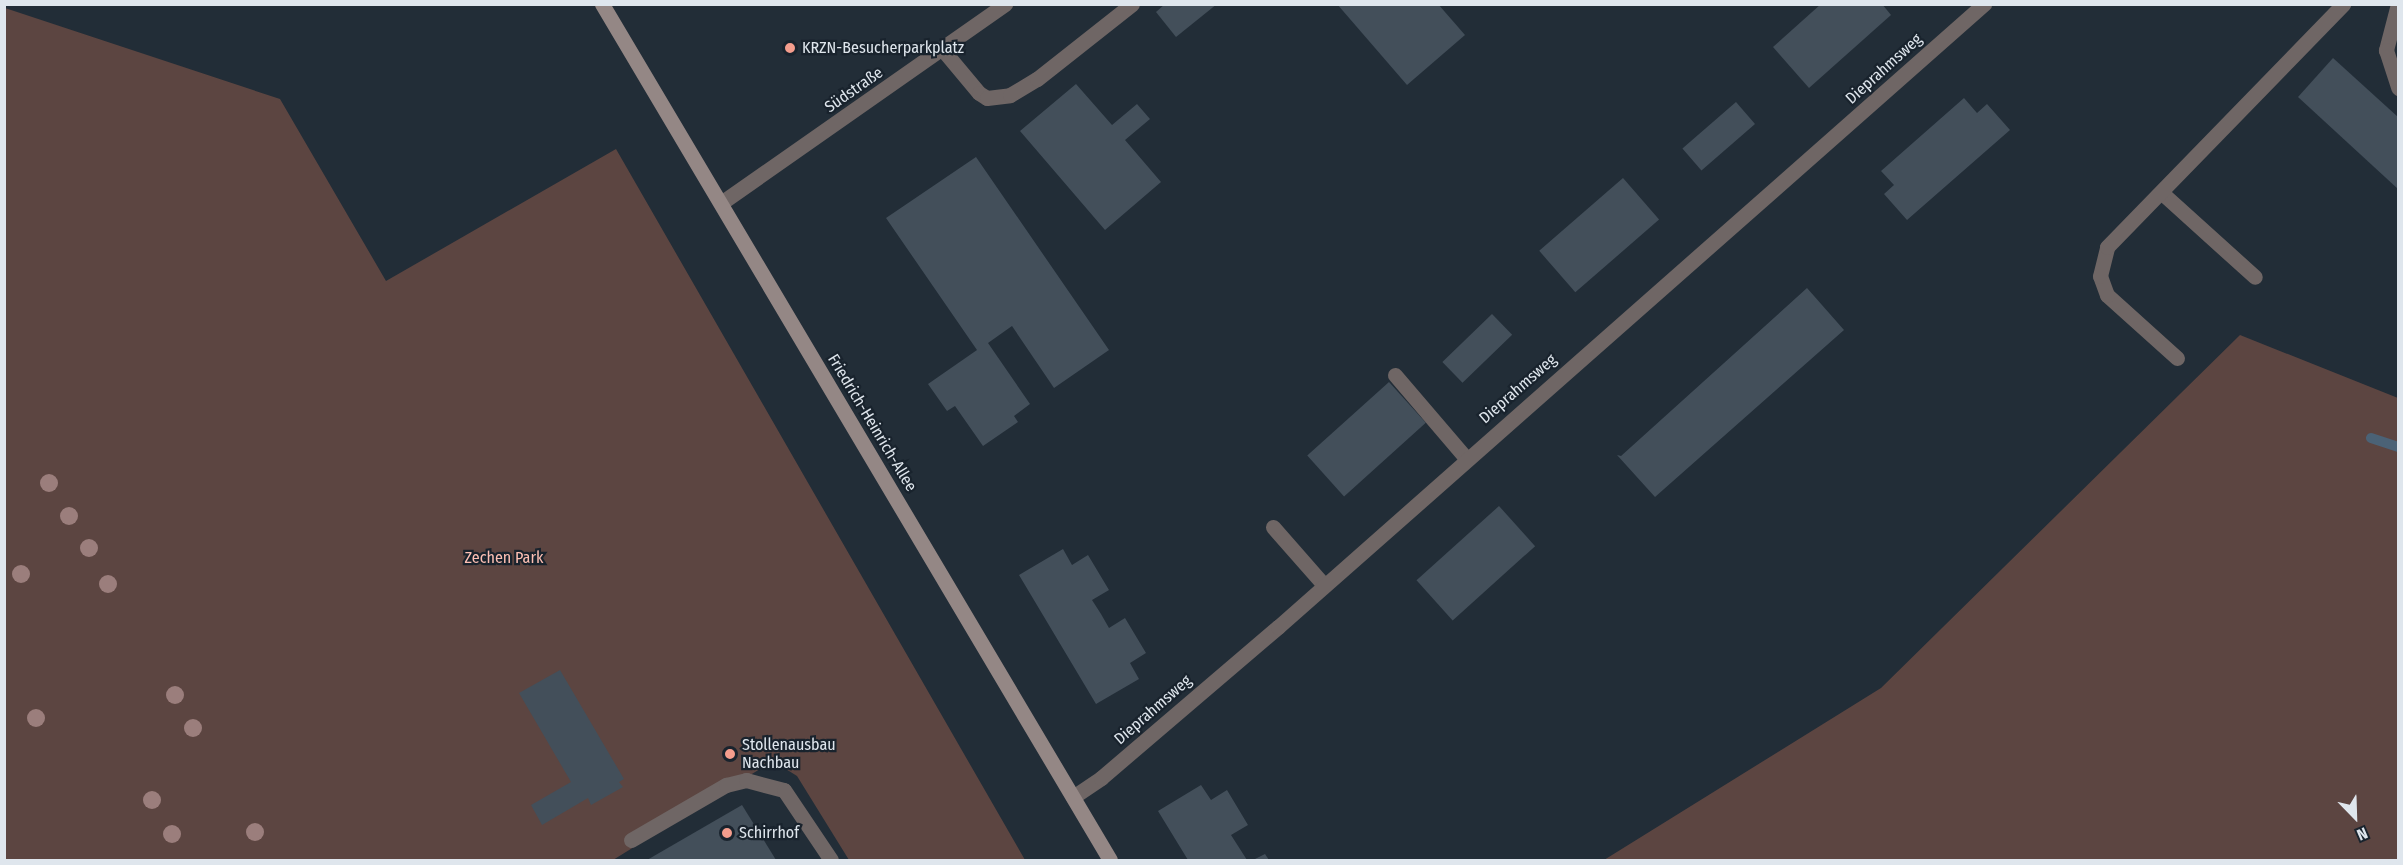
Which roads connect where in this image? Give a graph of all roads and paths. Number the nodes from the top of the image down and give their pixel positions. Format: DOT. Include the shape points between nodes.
graph roads {
  1 [pos="602,4"];
  2 [pos="1005,4"];
  3 [pos="1132,4"];
  4 [pos="1984,4"];
  5 [pos="2343,4"];
  6 [pos="2398,4"];
  7 [pos="943,50"];
  8 [pos="2398,88"];
  9 [pos="2162,193"];
  10 [pos="720,203"];
  11 [pos="2255,277"];
  12 [pos="2177,358"];
  13 [pos="1395,375"];
  14 [pos="1466,458"];
  15 [pos="1273,527"];
  16 [pos="1324,585"];
  17 [pos="1073,797"];
  18 [pos="631,840"];
  19 [pos="831,861"];
  20 [pos="1110,861"];
  1 -- 10 [label="main road, Friedrich-Heinrich-Allee"];
  2 -- 7 [label="street, Südstraße"];
  3 -- 7 [label="street" via="1037,79 1010,95 987,98 979,93"];
  4 -- 14 [label="street, Dieprahmsweg"];
  5 -- 9 [label="street"];
  6 -- 8 [label="street" via="2386,50"];
  7 -- 10 [label="street, Südstraße"];
  9 -- 11 [label="street"];
  9 -- 12 [label="street" via="2107,247 2100,276 2107,295"];
  10 -- 17 [label="main road, Friedrich-Heinrich-Allee"];
  13 -- 14 [label="street"];
  14 -- 16 [label="street, Dieprahmsweg"];
  15 -- 16 [label="street"];
  16 -- 17 [label="street, Dieprahmsweg" via="1101,778"];
  17 -- 20 [label="main road, Friedrich-Heinrich-Allee"];
  18 -- 19 [label="street" via="726,785 746,780 784,790"];
}
